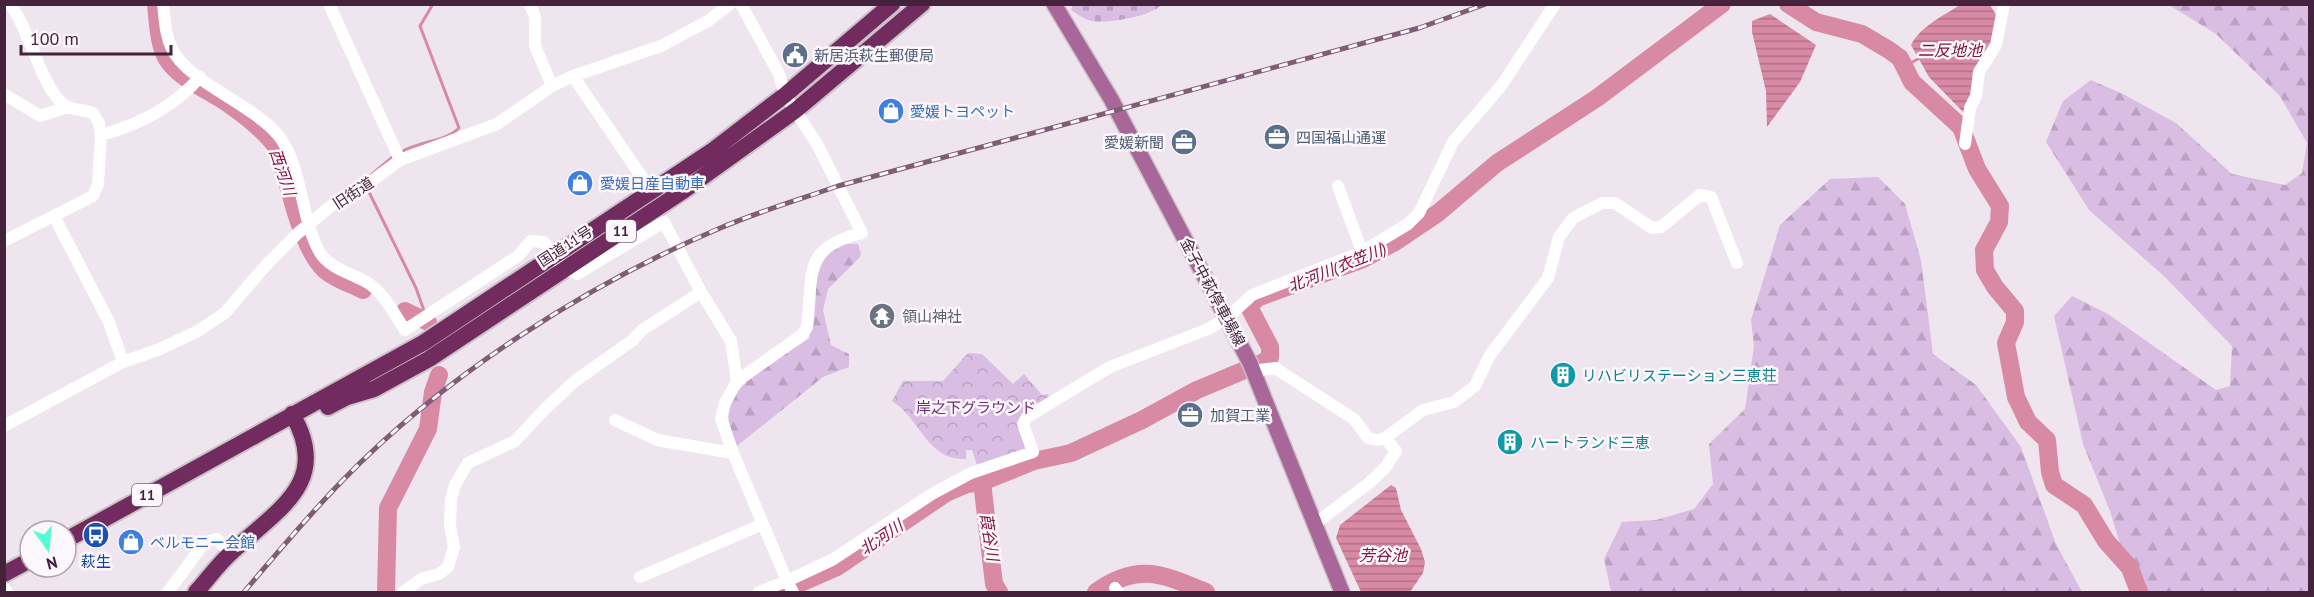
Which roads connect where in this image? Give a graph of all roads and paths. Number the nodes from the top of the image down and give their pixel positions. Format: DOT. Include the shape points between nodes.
graph roads {
  1 [pos="10,4"];
  2 [pos="163,4"];
  3 [pos="329,4"];
  4 [pos="530,4"];
  5 [pos="730,4"];
  6 [pos="741,4"];
  7 [pos="892,4"];
  8 [pos="922,4"];
  9 [pos="1054,4"];
  10 [pos="1555,4"];
  11 [pos="2004,4"];
  12 [pos="573,76"];
  13 [pos="197,82"];
  14 [pos="552,86"];
  15 [pos="4,94"];
  16 [pos="785,95"];
  17 [pos="67,107"];
  18 [pos="796,110"];
  19 [pos="100,135"];
  20 [pos="1965,137"];
  21 [pos="398,156"];
  22 [pos="1338,186"];
  23 [pos="652,192"];
  24 [pos="54,216"];
  25 [pos="304,228"];
  26 [pos="4,241"];
  27 [pos="1362,252"];
  28 [pos="559,262"];
  29 [pos="1737,263"];
  30 [pos="701,292"];
  31 [pos="1227,318"];
  32 [pos="123,362"];
  33 [pos="1252,368"];
  34 [pos="737,381"];
  35 [pos="294,418"];
  36 [pos="615,420"];
  37 [pos="4,426"];
  38 [pos="1385,438"];
  39 [pos="733,453"];
  40 [pos="763,524"];
  41 [pos="1316,524"];
  42 [pos="78,533"];
  43 [pos="230,553"];
  44 [pos="18,566"];
  45 [pos="4,574"];
  46 [pos="640,577"];
  47 [pos="790,586"];
  48 [pos="168,592"];
  49 [pos="196,592"];
  50 [pos="404,592"];
  51 [pos="759,592"];
  52 [pos="1342,592"];
  1 -- 17 [label="street" via="46,80"];
  2 -- 13 [label="street" via="166,34 173,51"];
  3 -- 21 [label="street"];
  4 -- 14 [label="street" via="535,17 535,46"];
  5 -- 12 [label="street, 旧街道" via="708,21 661,46"];
  6 -- 16 [label="street" via="779,74"];
  7 -- 16 [label="highway, 国道11号 / 11"];
  8 -- 18 [label="highway, 国道11号 / 11"];
  9 -- 31 [label="main road, 金子中萩停車場線" via="1096,71"];
  10 -- 27 [label="street" via="1501,86 1453,142 1419,213"];
  11 -- 20 [label="street" via="1996,45 1979,72"];
  12 -- 14 [label="street, 旧街道"];
  12 -- 23 [label="street"];
  13 -- 19 [label="street" via="147,120"];
  13 -- 25 [label="street" via="239,102 277,134 287,148"];
  14 -- 21 [label="street, 旧街道" via="497,124"];
  15 -- 17 [label="street" via="40,116"];
  16 -- 18 [label="street"];
  16 -- 23 [label="highway, 国道11号 / 11"];
  17 -- 19 [label="street" via="93,113"];
  18 -- 28 [label="highway, 国道11号 / 11" via="682,191"];
  18 -- 34 [label="street" via="862,233 838,239 821,252 813,267 807,327 802,335"];
  19 -- 24 [label="street" via="98,184 93,196"];
  21 -- 25 [label="street, 旧街道" via="372,182"];
  22 -- 27 [label="street"];
  23 -- 28 [label="highway, 国道11号 / 11"];
  24 -- 26 [label="street"];
  24 -- 32 [label="street" via="109,322"];
  25 -- 28 [label="street" via="320,253 336,268 368,283 381,294 405,330 519,256 531,241 544,243"];
  25 -- 32 [label="street, 旧街道" via="225,313 198,331"];
  27 -- 31 [label="street" via="1252,295"];
  28 -- 30 [label="street" via="577,274 582,273 664,222"];
  28 -- 35 [label="highway, 国道11号 / 11" via="429,359 374,389"];
  29 -- 38 [label="street" via="1711,197 1700,195 1661,227 1652,228 1615,203 1587,209 1559,237 1548,278 1490,356 1475,386 1454,402 1423,410"];
  30 -- 34 [label="street" via="731,341"];
  30 -- 50 [label="street" via="642,330 575,381 515,441 468,463 451,500 454,547 448,567"];
  31 -- 33 [label="main road, 金子中萩停車場線"];
  31 -- 47 [label="street" via="1079,384 1026,417 1023,424 1033,452 971,472"];
  32 -- 37 [label="street, 旧街道"];
  33 -- 38 [label="street" via="1275,368 1354,419 1368,438"];
  33 -- 41 [label="main road, 金子中萩停車場線"];
  34 -- 39 [label="street" via="720,419"];
  35 -- 42 [label="highway, 国道11号 / 11"];
  35 -- 43 [label="highway" via="306,440 307,458 299,488"];
  36 -- 39 [label="street" via="657,440"];
  38 -- 41 [label="street" via="1396,451 1385,468"];
  39 -- 40 [label="street"];
  40 -- 46 [label="street"];
  40 -- 47 [label="street"];
  41 -- 52 [label="main road, 金子中萩停車場線"];
  43 -- 48 [label="street" via="217,539 205,542"];
  43 -- 49 [label="highway"];
  44 -- 45 [label="highway"];
  47 -- 51 [label="street"];
}
